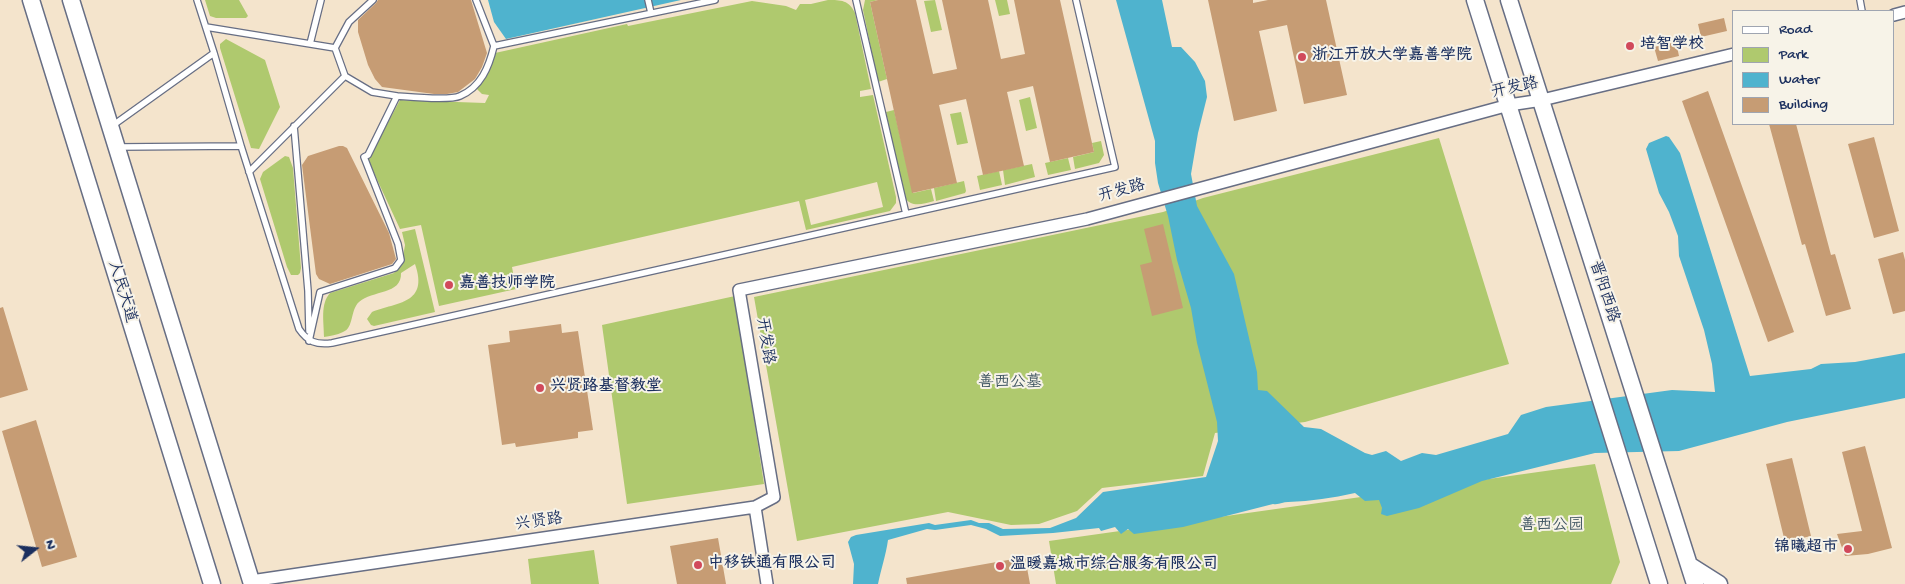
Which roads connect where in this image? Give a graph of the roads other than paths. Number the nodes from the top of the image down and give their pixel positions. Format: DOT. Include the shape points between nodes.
graph roads {
  1 [pos="31,0"];
  2 [pos="71,0"];
  3 [pos="197,0"];
  4 [pos="321,0"];
  5 [pos="373,0"];
  6 [pos="476,0"];
  7 [pos="648,0"];
  8 [pos="715,0"];
  9 [pos="856,0"];
  10 [pos="1076,0"];
  11 [pos="1475,0"];
  12 [pos="1509,0"];
  13 [pos="651,13"];
  14 [pos="206,27"];
  15 [pos="310,44"];
  16 [pos="494,46"];
  17 [pos="335,48"];
  18 [pos="214,53"];
  19 [pos="1732,54"];
  20 [pos="344,76"];
  21 [pos="397,96"];
  22 [pos="1542,100"];
  23 [pos="1509,105"];
  24 [pos="294,126"];
  25 [pos="111,127"];
  26 [pos="241,146"];
  27 [pos="117,147"];
  28 [pos="249,172"];
  29 [pos="906,214"];
  30 [pos="309,341"];
  31 [pos="755,507"];
  32 [pos="1689,564"];
  33 [pos="1656,581"];
  34 [pos="251,583"];
  35 [pos="212,584"];
  36 [pos="767,584"];
  37 [pos="1696,584"];
  38 [pos="1719,584"];
  1 -- 35 [label="main road, 人民大道"];
  2 -- 25 [label="main road"];
  3 -- 14 [label="lane"];
  4 -- 15 [label="lane"];
  5 -- 17 [label="lane" via="349,22"];
  6 -- 16 [label="lane"];
  7 -- 13 [label="lane"];
  8 -- 13 [label="lane"];
  9 -- 29 [label="lane"];
  10 -- 29 [label="lane" via="1115,167"];
  11 -- 23 [label="main road, 晋阳西路"];
  12 -- 22 [label="main road, 晋阳西路"];
  13 -- 16 [label="lane"];
  14 -- 15 [label="lane"];
  14 -- 18 [label="lane"];
  15 -- 17 [label="lane"];
  16 -- 21 [label="lane" via="479,83 459,97"];
  17 -- 20 [label="lane"];
  18 -- 25 [label="lane"];
  18 -- 26 [label="lane"];
  19 -- 22 [label="street, 开发路"];
  20 -- 21 [label="lane" via="372,92"];
  20 -- 24 [label="lane"];
  21 -- 30 [label="lane" via="368,155 364,157 398,244 401,260 395,268 320,292"];
  22 -- 23 [label="street, 开发路"];
  22 -- 32 [label="main road, 晋阳西路"];
  23 -- 31 [label="street, 开发路" via="1087,219 739,290 774,497"];
  23 -- 33 [label="main road, 晋阳西路"];
  24 -- 28 [label="lane"];
  24 -- 30 [label="lane" via="308,290"];
  25 -- 27 [label="main road"];
  26 -- 27 [label="lane"];
  26 -- 28 [label="lane"];
  27 -- 34 [label="main road"];
  28 -- 30 [label="lane" via="293,315"];
  29 -- 30 [label="lane" via="332,343"];
  31 -- 34 [label="street, 兴贤路"];
  31 -- 36 [label="street"];
  32 -- 37 [label="main road, 晋阳西路"];
  32 -- 38 [label="main road"];
}
